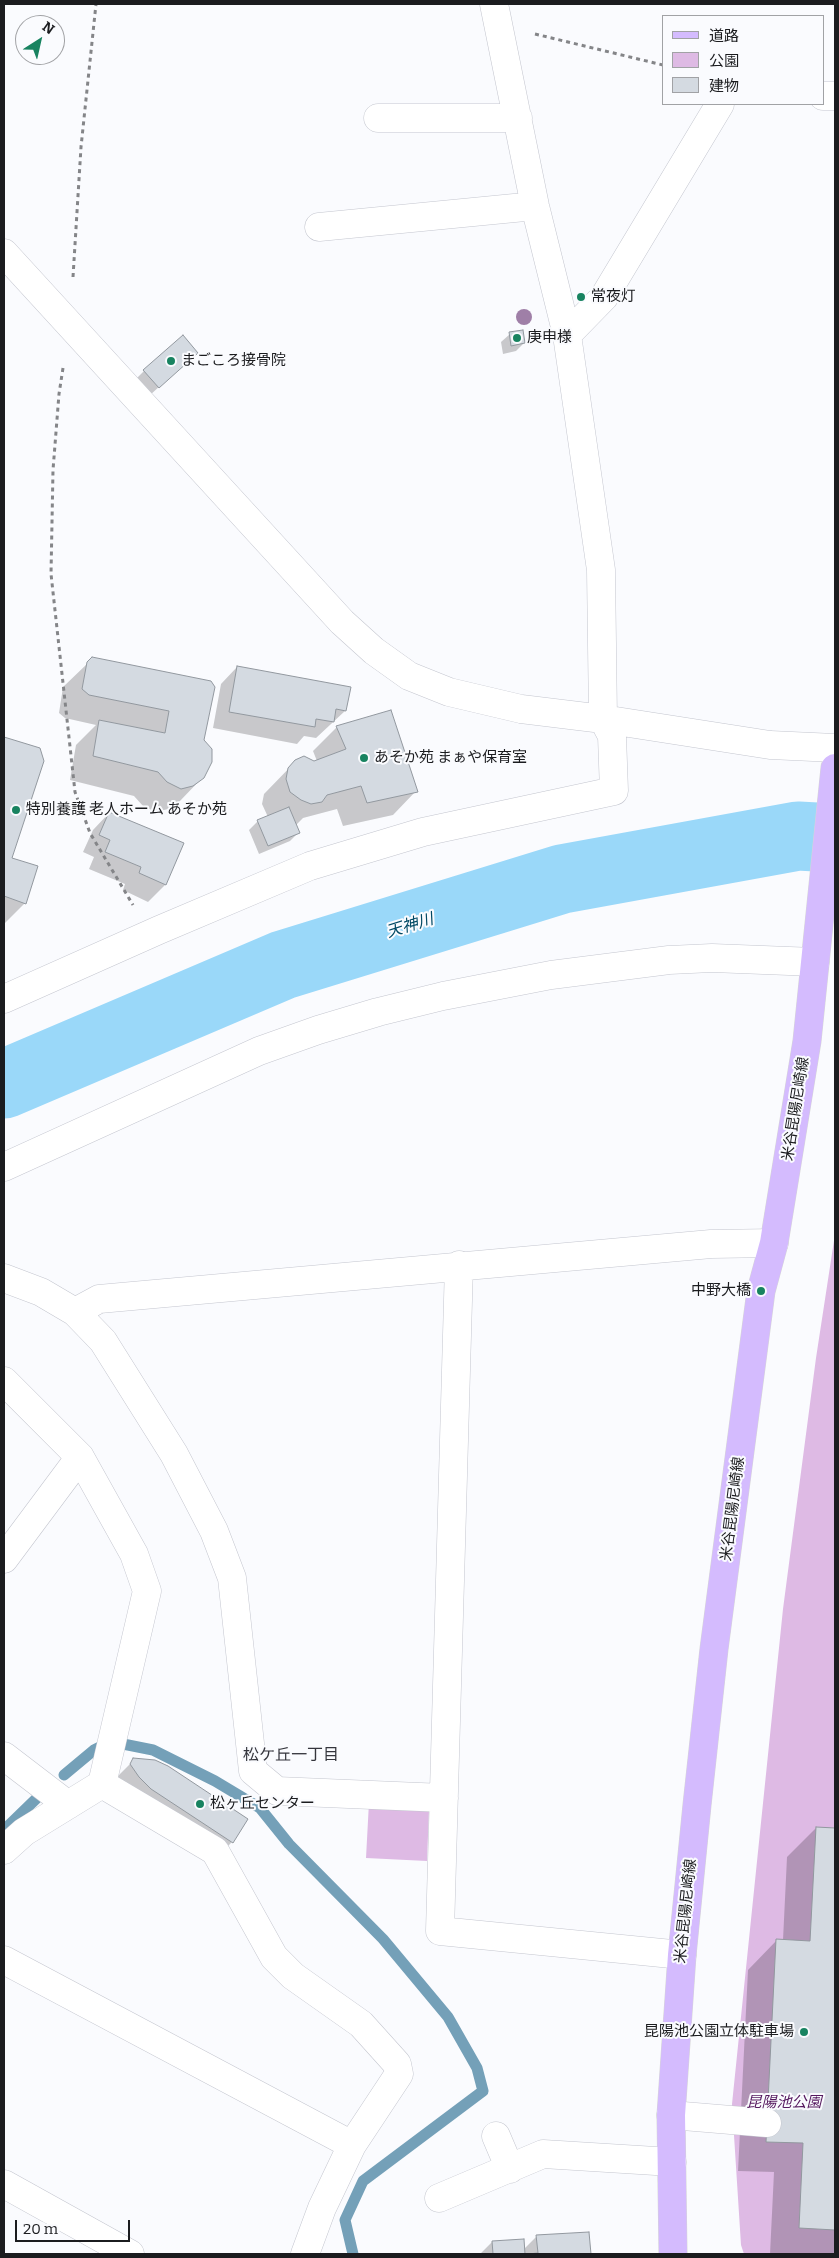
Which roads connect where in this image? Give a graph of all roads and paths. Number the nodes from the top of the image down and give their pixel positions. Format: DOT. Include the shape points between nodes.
graph roads {
  1 [pos="96,4"];
  2 [pos="496,14"];
  3 [pos="662,65"];
  4 [pos="719,105"];
  5 [pos="378,118"];
  6 [pos="518,118"];
  7 [pos="535,206"];
  8 [pos="319,227"];
  9 [pos="4,253"];
  10 [pos="70,325"];
  11 [pos="567,336"];
  12 [pos="602,719"];
  13 [pos="835,748"];
  14 [pos="835,774"];
  15 [pos="150,934"];
  16 [pos="825,962"];
  17 [pos="4,998"];
  18 [pos="4,1167"];
  19 [pos="774,1243"];
  20 [pos="459,1265"];
  21 [pos="4,1278"];
  22 [pos="75,1312"];
  23 [pos="4,1382"];
  24 [pos="80,1457"];
  25 [pos="4,1559"];
  26 [pos="4,1756"];
  27 [pos="102,1784"];
  28 [pos="444,1798"];
  29 [pos="68,1805"];
  30 [pos="4,1850"];
  31 [pos="682,1955"];
  32 [pos="4,1960"];
  33 [pos="671,2115"];
  34 [pos="767,2123"];
  35 [pos="496,2136"];
  36 [pos="352,2145"];
  37 [pos="672,2162"];
  38 [pos="510,2169"];
  39 [pos="4,2184"];
  40 [pos="439,2198"];
  41 [pos="130,2254"];
  42 [pos="305,2254"];
  43 [pos="673,2254"];
  1 -- 10 [label="path" via="81,147"];
  2 -- 3 [label="path"];
  2 -- 6 [label="street"];
  4 -- 11 [label="street" via="604,297"];
  5 -- 6 [label="street"];
  6 -- 7 [label="street"];
  7 -- 8 [label="street"];
  7 -- 11 [label="street"];
  9 -- 10 [label="street"];
  10 -- 12 [label="street" via="342,622 374,651 409,676 449,692 521,709"];
  10 -- 15 [label="path" via="59,394 53,470 51,574 75,792 90,833"];
  11 -- 12 [label="street" via="601,570"];
  12 -- 13 [label="street" via="770,745"];
  12 -- 15 [label="street" via="612,736 614,791 404,838 310,866"];
  14 -- 16 [label="main road, 米谷昆陽尼崎線" via="821,909"];
  15 -- 17 [label="street"];
  16 -- 18 [label="street" via="712,958 669,960 551,975 378,1012 259,1051"];
  16 -- 19 [label="main road, 米谷昆陽尼崎線" via="807,1041"];
  19 -- 20 [label="street" via="710,1244"];
  19 -- 31 [label="main road, 米谷昆陽尼崎線" via="761,1291 714,1649"];
  20 -- 22 [label="street" via="99,1299"];
  20 -- 28 [label="street"];
  21 -- 22 [label="street" via="41,1292"];
  22 -- 28 [label="street" via="103,1341 139,1396 214,1531 232,1578 253,1771 277,1791"];
  23 -- 24 [label="street"];
  24 -- 25 [label="street"];
  24 -- 27 [label="street" via="134,1554 147,1591"];
  26 -- 29 [label="street"];
  27 -- 29 [label="street"];
  27 -- 36 [label="street" via="215,1851 274,1957 293,1976 361,2024 397,2064 399,2074"];
  28 -- 31 [label="street" via="440,1931"];
  29 -- 30 [label="street" via="24,1832"];
  31 -- 33 [label="main road, 米谷昆陽尼崎線"];
  32 -- 36 [label="street"];
  33 -- 34 [label="street"];
  33 -- 37 [label="main road, 米谷昆陽尼崎線"];
  35 -- 38 [label="street"];
  36 -- 42 [label="street" via="322,2208"];
  37 -- 38 [label="street" via="543,2154"];
  37 -- 43 [label="main road, 米谷昆陽尼崎線"];
  38 -- 40 [label="street"];
  39 -- 41 [label="street"];
}
